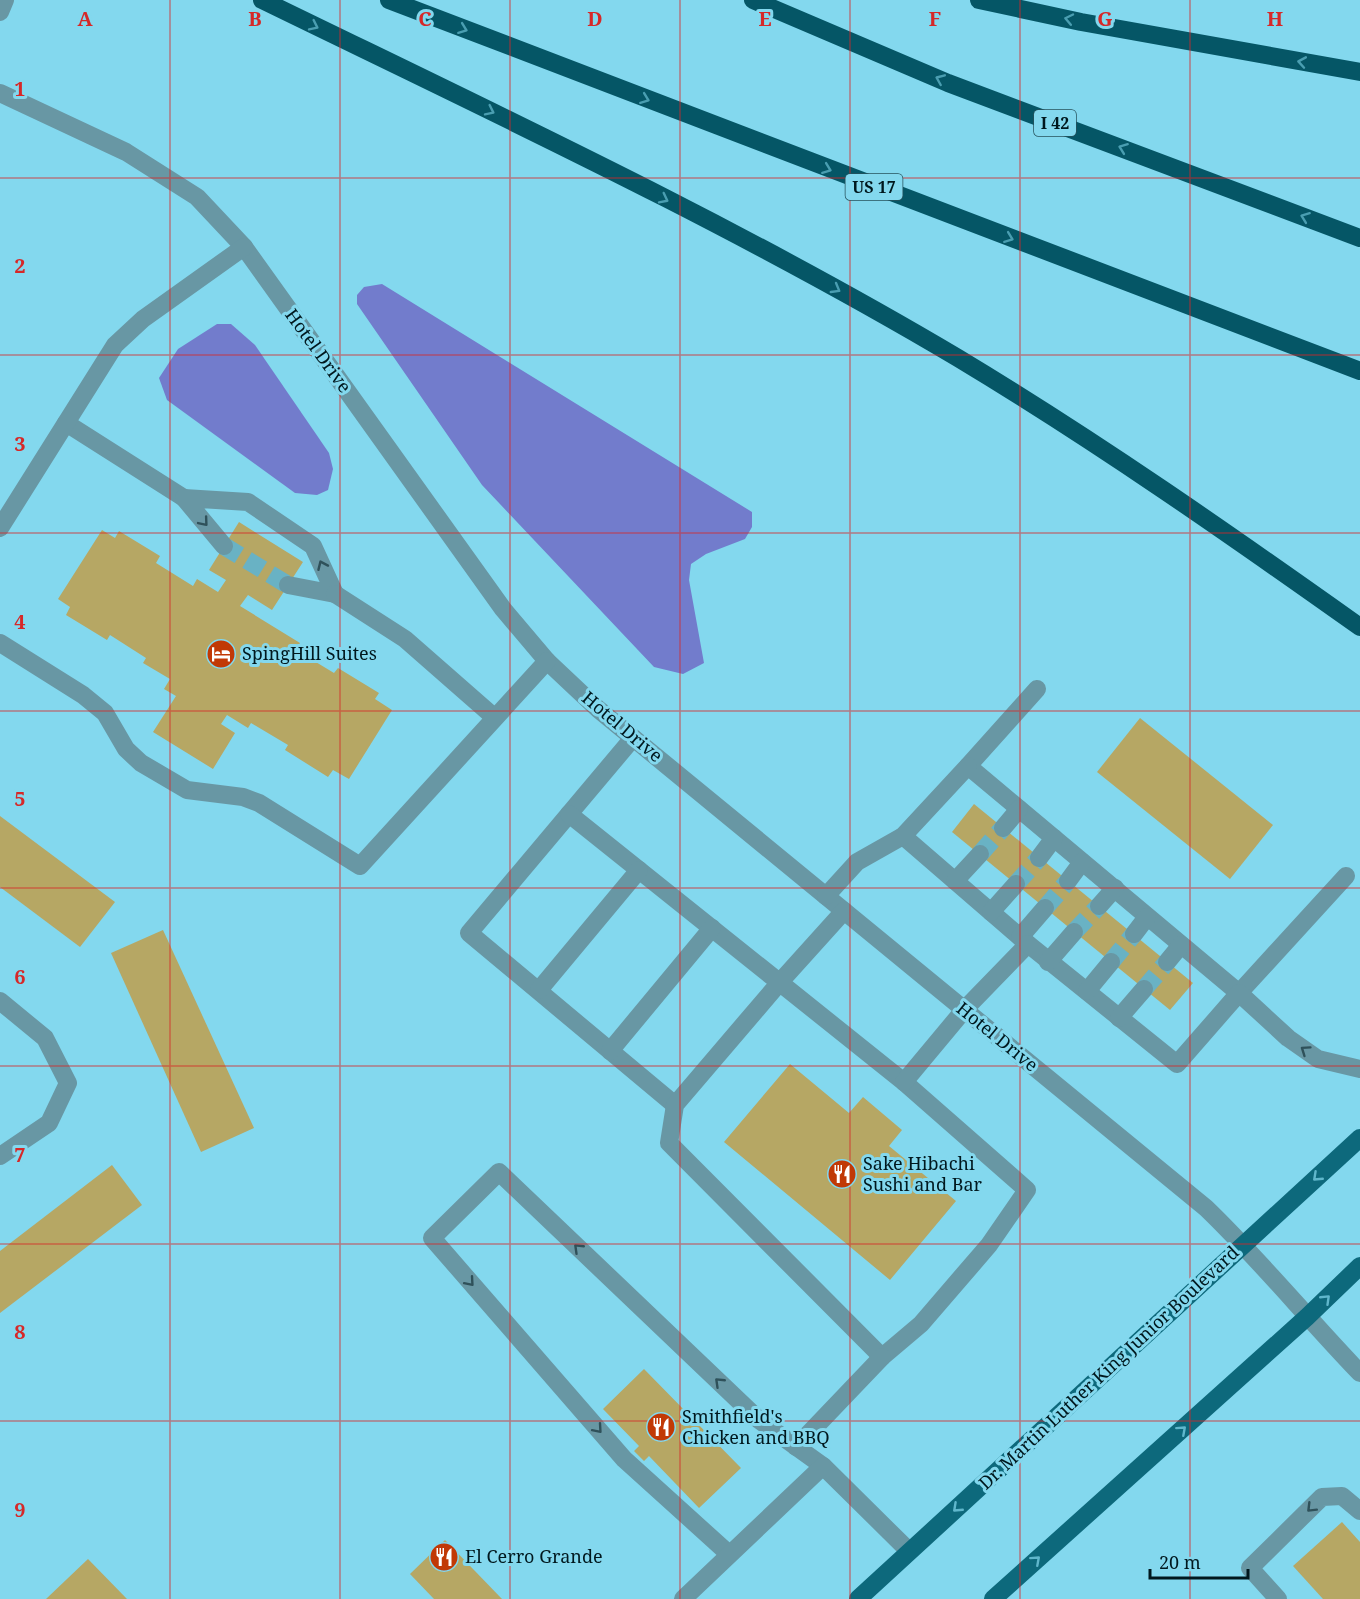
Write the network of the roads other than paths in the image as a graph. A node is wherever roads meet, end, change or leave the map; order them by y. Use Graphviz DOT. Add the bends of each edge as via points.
graph roads {
  1 [pos="5,0"];
  2 [pos="262,0"];
  3 [pos="389,0"];
  4 [pos="753,0"];
  5 [pos="980,0"];
  6 [pos="0,12"];
  7 [pos="1360,72"];
  8 [pos="0,93"];
  9 [pos="1360,238"];
  10 [pos="244,247"];
  11 [pos="1360,371"];
  12 [pos="66,423"];
  13 [pos="184,498"];
  14 [pos="0,528"];
  15 [pos="224,546"];
  16 [pos="288,585"];
  17 [pos="335,594"];
  18 [pos="1360,627"];
  19 [pos="0,643"];
  20 [pos="547,661"];
  21 [pos="1037,689"];
  22 [pos="494,717"];
  23 [pos="633,738"];
  24 [pos="968,766"];
  25 [pos="1019,809"];
  26 [pos="569,814"];
  27 [pos="1003,828"];
  28 [pos="903,837"];
  29 [pos="1054,838"];
  30 [pos="980,854"];
  31 [pos="1040,858"];
  32 [pos="1082,862"];
  33 [pos="639,870"];
  34 [pos="1346,876"];
  35 [pos="955,881"];
  36 [pos="1068,881"];
  37 [pos="1016,884"];
  38 [pos="1115,888"];
  39 [pos="826,896"];
  40 [pos="1099,906"];
  41 [pos="1045,908"];
  42 [pos="844,911"];
  43 [pos="991,912"];
  44 [pos="1148,917"];
  45 [pos="712,928"];
  46 [pos="1074,932"];
  47 [pos="1134,934"];
  48 [pos="1024,940"];
  49 [pos="1181,945"];
  50 [pos="1048,962"];
  51 [pos="1111,962"];
  52 [pos="1167,962"];
  53 [pos="780,982"];
  54 [pos="1144,989"];
  55 [pos="539,990"];
  56 [pos="1087,991"];
  57 [pos="1239,993"];
  58 [pos="0,1001"];
  59 [pos="964,1010"];
  60 [pos="1119,1018"];
  61 [pos="610,1051"];
  62 [pos="1360,1069"];
  63 [pos="904,1082"];
  64 [pos="675,1105"];
  65 [pos="1360,1138"];
  66 [pos="0,1156"];
  67 [pos="1244,1244"];
  68 [pos="1360,1266"];
  69 [pos="1307,1317"];
  70 [pos="882,1357"];
  71 [pos="1360,1373"];
  72 [pos="796,1447"];
  73 [pos="823,1466"];
  74 [pos="1360,1511"];
  75 [pos="909,1551"];
  76 [pos="729,1554"];
  77 [pos="683,1599"];
  78 [pos="858,1599"];
  79 [pos="993,1599"];
  80 [pos="1278,1599"];
  1 -- 6 [label="street"];
  2 -- 18 [label="highway, one-way" via="582,156 808,273 958,359 1113,456"];
  3 -- 11 [label="highway, US 17, one-way"];
  9 -- 4 [label="highway, I 42, one-way" via="948,83"];
  7 -- 5 [label="highway, one-way"];
  8 -- 10 [label="street, Hotel Drive" via="126,152 197,197"];
  10 -- 12 [label="street" via="143,319 115,345"];
  10 -- 20 [label="street, Hotel Drive" via="503,609"];
  12 -- 13 [label="street"];
  12 -- 14 [label="street"];
  13 -- 15 [label="street, one-way"];
  17 -- 13 [label="street, one-way" via="314,546 248,502"];
  16 -- 17 [label="street"];
  17 -- 22 [label="street" via="405,639"];
  19 -- 22 [label="street" via="105,713 126,749 141,763 187,790 243,797 259,803 360,866"];
  20 -- 22 [label="street"];
  20 -- 23 [label="street, Hotel Drive"];
  21 -- 24 [label="street"];
  23 -- 26 [label="street"];
  23 -- 39 [label="street, Hotel Drive"];
  24 -- 25 [label="street"];
  24 -- 28 [label="street"];
  25 -- 27 [label="street"];
  25 -- 29 [label="street"];
  26 -- 33 [label="street"];
  26 -- 55 [label="street" via="469,933"];
  28 -- 35 [label="street"];
  28 -- 39 [label="street" via="857,862"];
  29 -- 31 [label="street"];
  29 -- 32 [label="street"];
  30 -- 35 [label="street"];
  32 -- 36 [label="street"];
  32 -- 38 [label="street"];
  33 -- 45 [label="street"];
  33 -- 55 [label="street"];
  34 -- 57 [label="street"];
  35 -- 43 [label="street"];
  37 -- 43 [label="street"];
  38 -- 40 [label="street"];
  38 -- 44 [label="street"];
  39 -- 42 [label="street, Hotel Drive"];
  41 -- 48 [label="street"];
  42 -- 53 [label="street"];
  42 -- 59 [label="street, Hotel Drive"];
  43 -- 48 [label="street"];
  44 -- 47 [label="street"];
  44 -- 49 [label="street"];
  45 -- 53 [label="street"];
  45 -- 61 [label="street"];
  46 -- 50 [label="street"];
  48 -- 50 [label="street"];
  48 -- 59 [label="street"];
  49 -- 52 [label="street"];
  49 -- 57 [label="street"];
  50 -- 56 [label="street"];
  51 -- 56 [label="street"];
  53 -- 63 [label="street"];
  53 -- 64 [label="street"];
  54 -- 60 [label="street"];
  55 -- 61 [label="street"];
  56 -- 60 [label="street"];
  57 -- 60 [label="street" via="1177,1064"];
  62 -- 57 [label="street, one-way" via="1318,1059 1288,1038"];
  58 -- 66 [label="street" via="45,1038 68,1083 49,1123"];
  59 -- 63 [label="street"];
  59 -- 67 [label="street, Hotel Drive" via="1206,1208"];
  61 -- 64 [label="street"];
  63 -- 70 [label="street" via="1027,1190 989,1245 921,1324"];
  64 -- 70 [label="street" via="669,1143"];
  65 -- 67 [label="main road, Dr. Martin Luther King Junior Boulevard, one-way"];
  67 -- 69 [label="street, Hotel Drive"];
  67 -- 75 [label="main road, Dr. Martin Luther King Junior Boulevard, one-way"];
  69 -- 68 [label="main road, one-way"];
  69 -- 71 [label="street, Hotel Drive"];
  79 -- 69 [label="main road, one-way"];
  70 -- 72 [label="street"];
  72 -- 73 [label="street"];
  72 -- 76 [label="street, one-way" via="759,1420 498,1172 432,1238 624,1460"];
  73 -- 75 [label="street"];
  73 -- 76 [label="street"];
  74 -- 80 [label="street, one-way" via="1342,1496 1322,1497 1250,1568"];
  75 -- 78 [label="main road, Dr. Martin Luther King Junior Boulevard"];
  76 -- 77 [label="street"];
}
